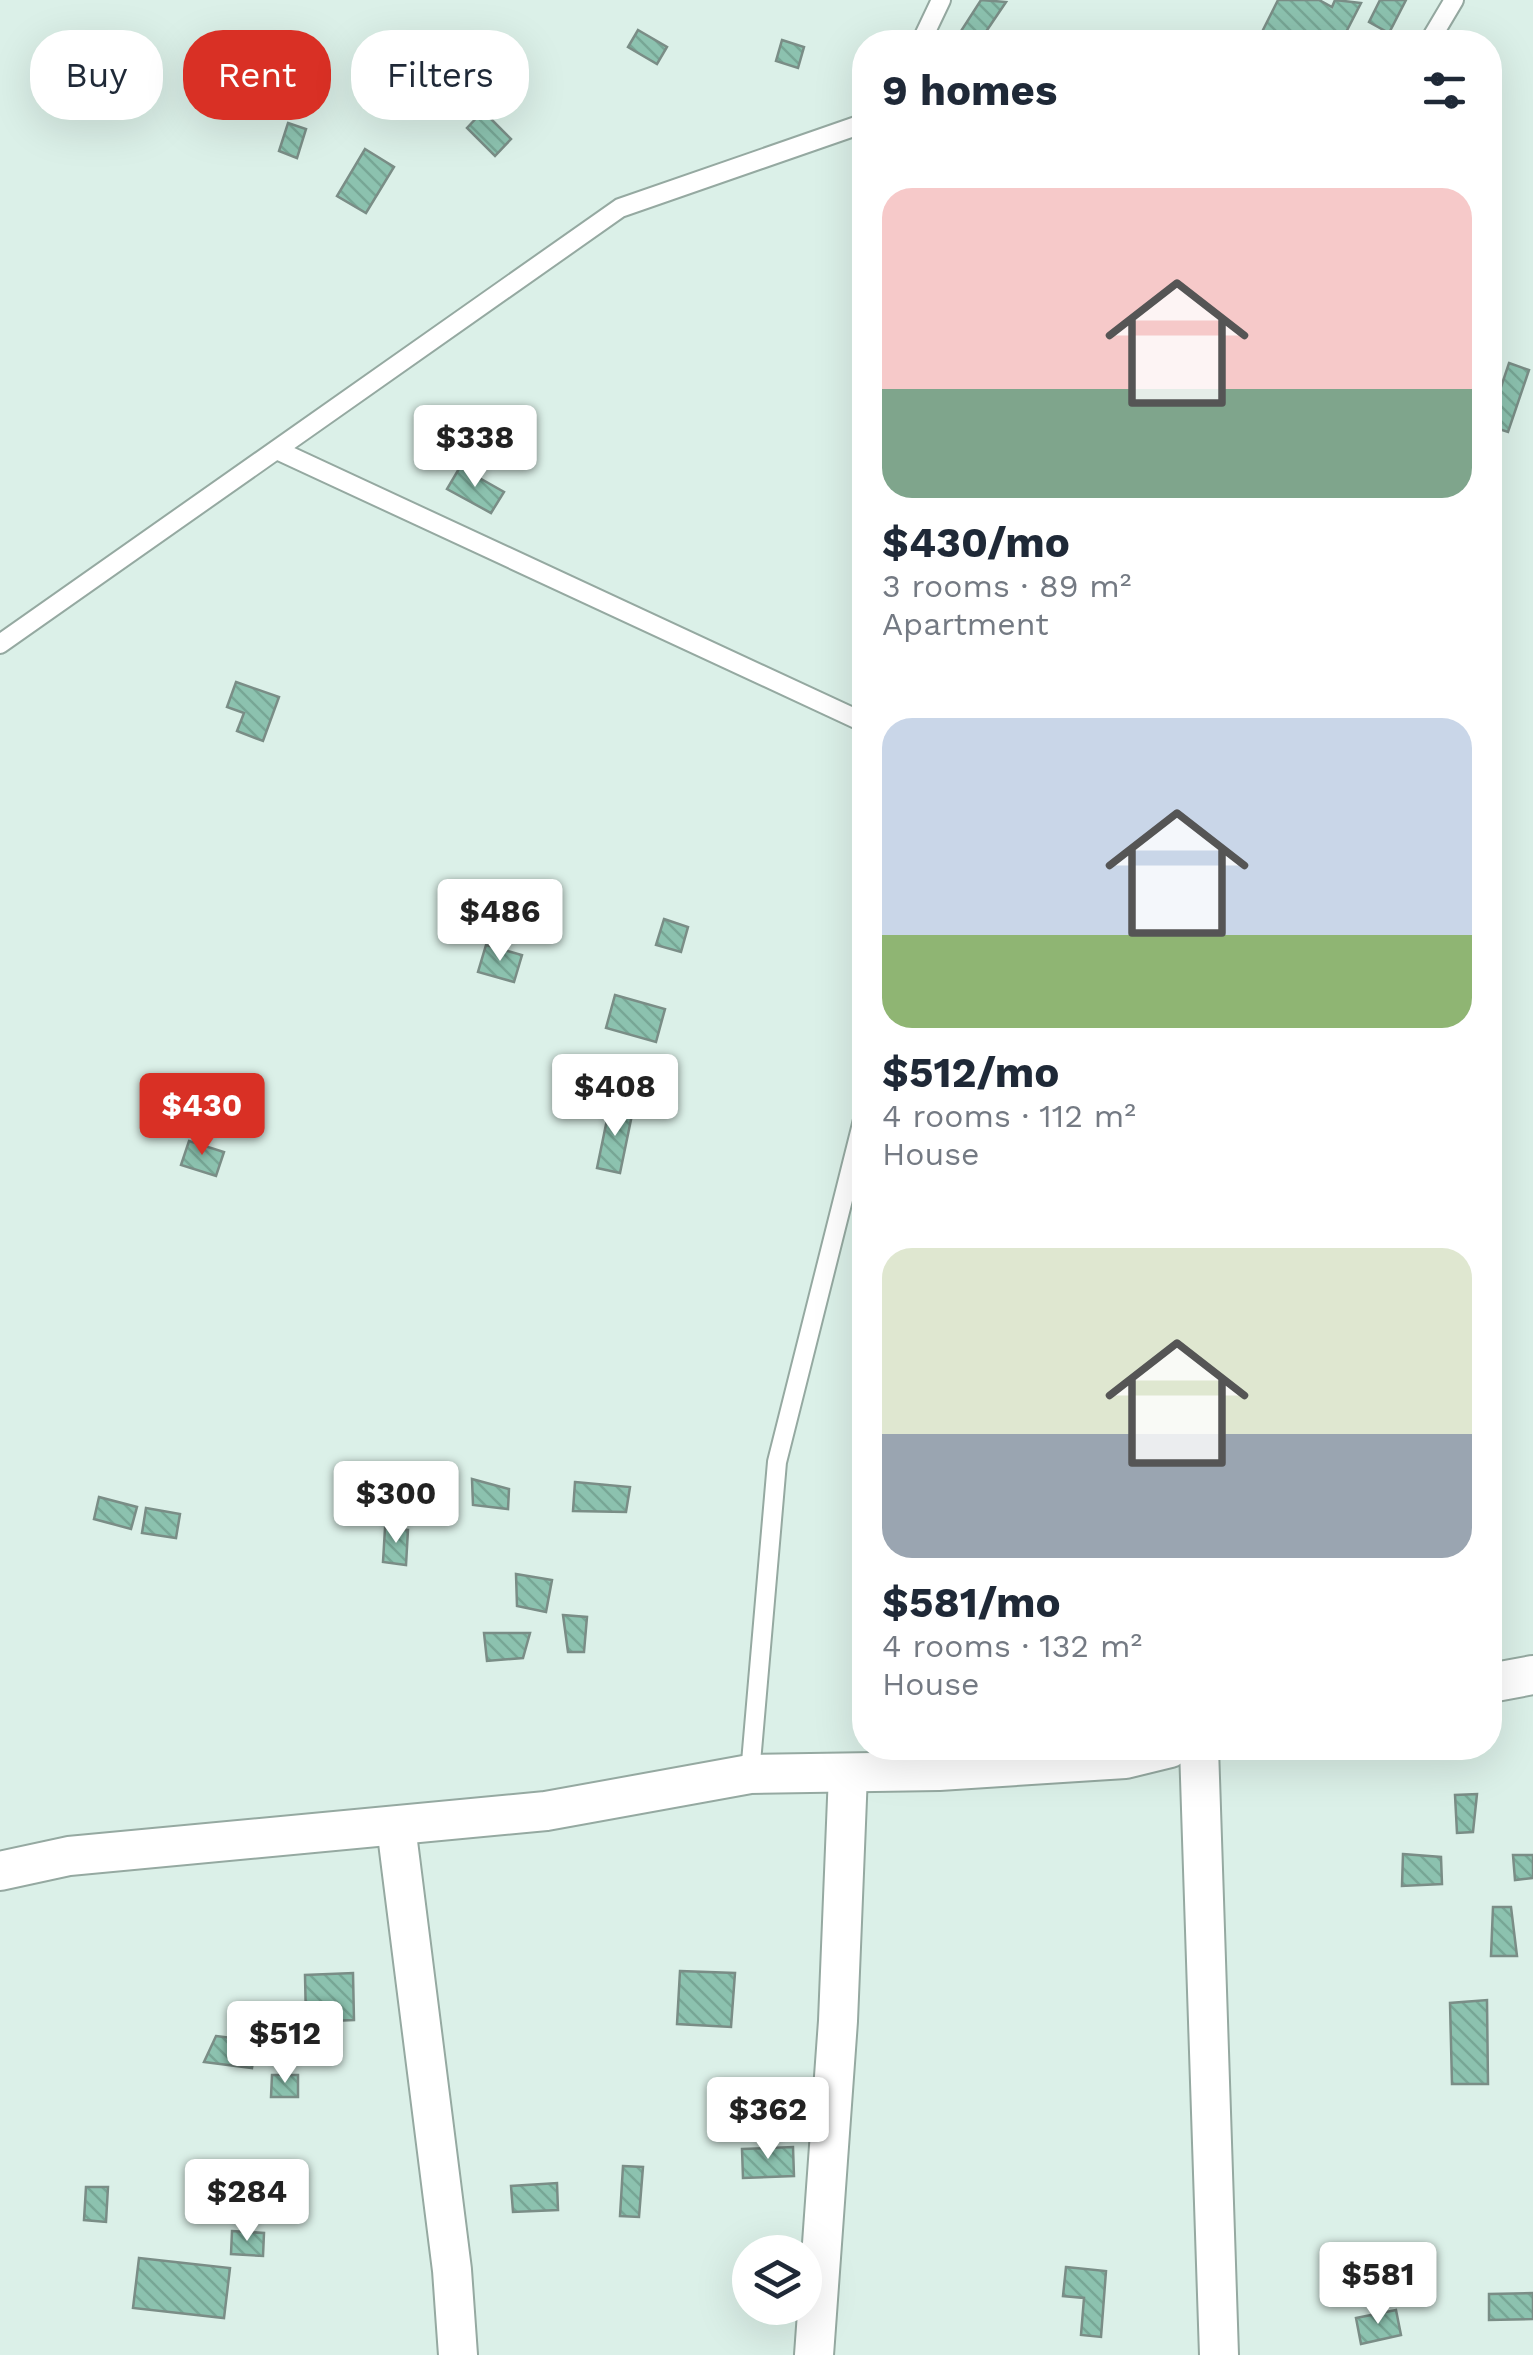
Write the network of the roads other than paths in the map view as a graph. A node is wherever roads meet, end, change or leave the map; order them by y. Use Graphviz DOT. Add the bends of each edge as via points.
graph roads {
  1 [pos="942,0"];
  2 [pos="1454,0"];
  3 [pos="926,30"];
  4 [pos="1436,30"];
  5 [pos="852,128"];
  6 [pos="277,450"];
  7 [pos="0,644"];
  8 [pos="852,717"];
  9 [pos="852,1164"];
  10 [pos="1533,1675"];
  11 [pos="1502,1681"];
  12 [pos="1107,1760"];
  13 [pos="1199,1760"];
  14 [pos="750,1774"];
  15 [pos="848,1774"];
  16 [pos="396,1826"];
  17 [pos="0,1872"];
  18 [pos="458,2355"];
  19 [pos="814,2355"];
  20 [pos="1219,2355"];
  1 -- 3 [label="lane"];
  2 -- 4 [label="lane"];
  5 -- 6 [label="lane" via="620,208"];
  6 -- 7 [label="lane"];
  6 -- 8 [label="lane"];
  9 -- 14 [label="lane" via="777,1462"];
  10 -- 11 [label="street"];
  12 -- 15 [label="street"];
  13 -- 20 [label="street"];
  14 -- 15 [label="street"];
  14 -- 16 [label="street" via="546,1811"];
  15 -- 19 [label="street"];
  16 -- 17 [label="street" via="69,1856"];
  16 -- 18 [label="street"];
}
